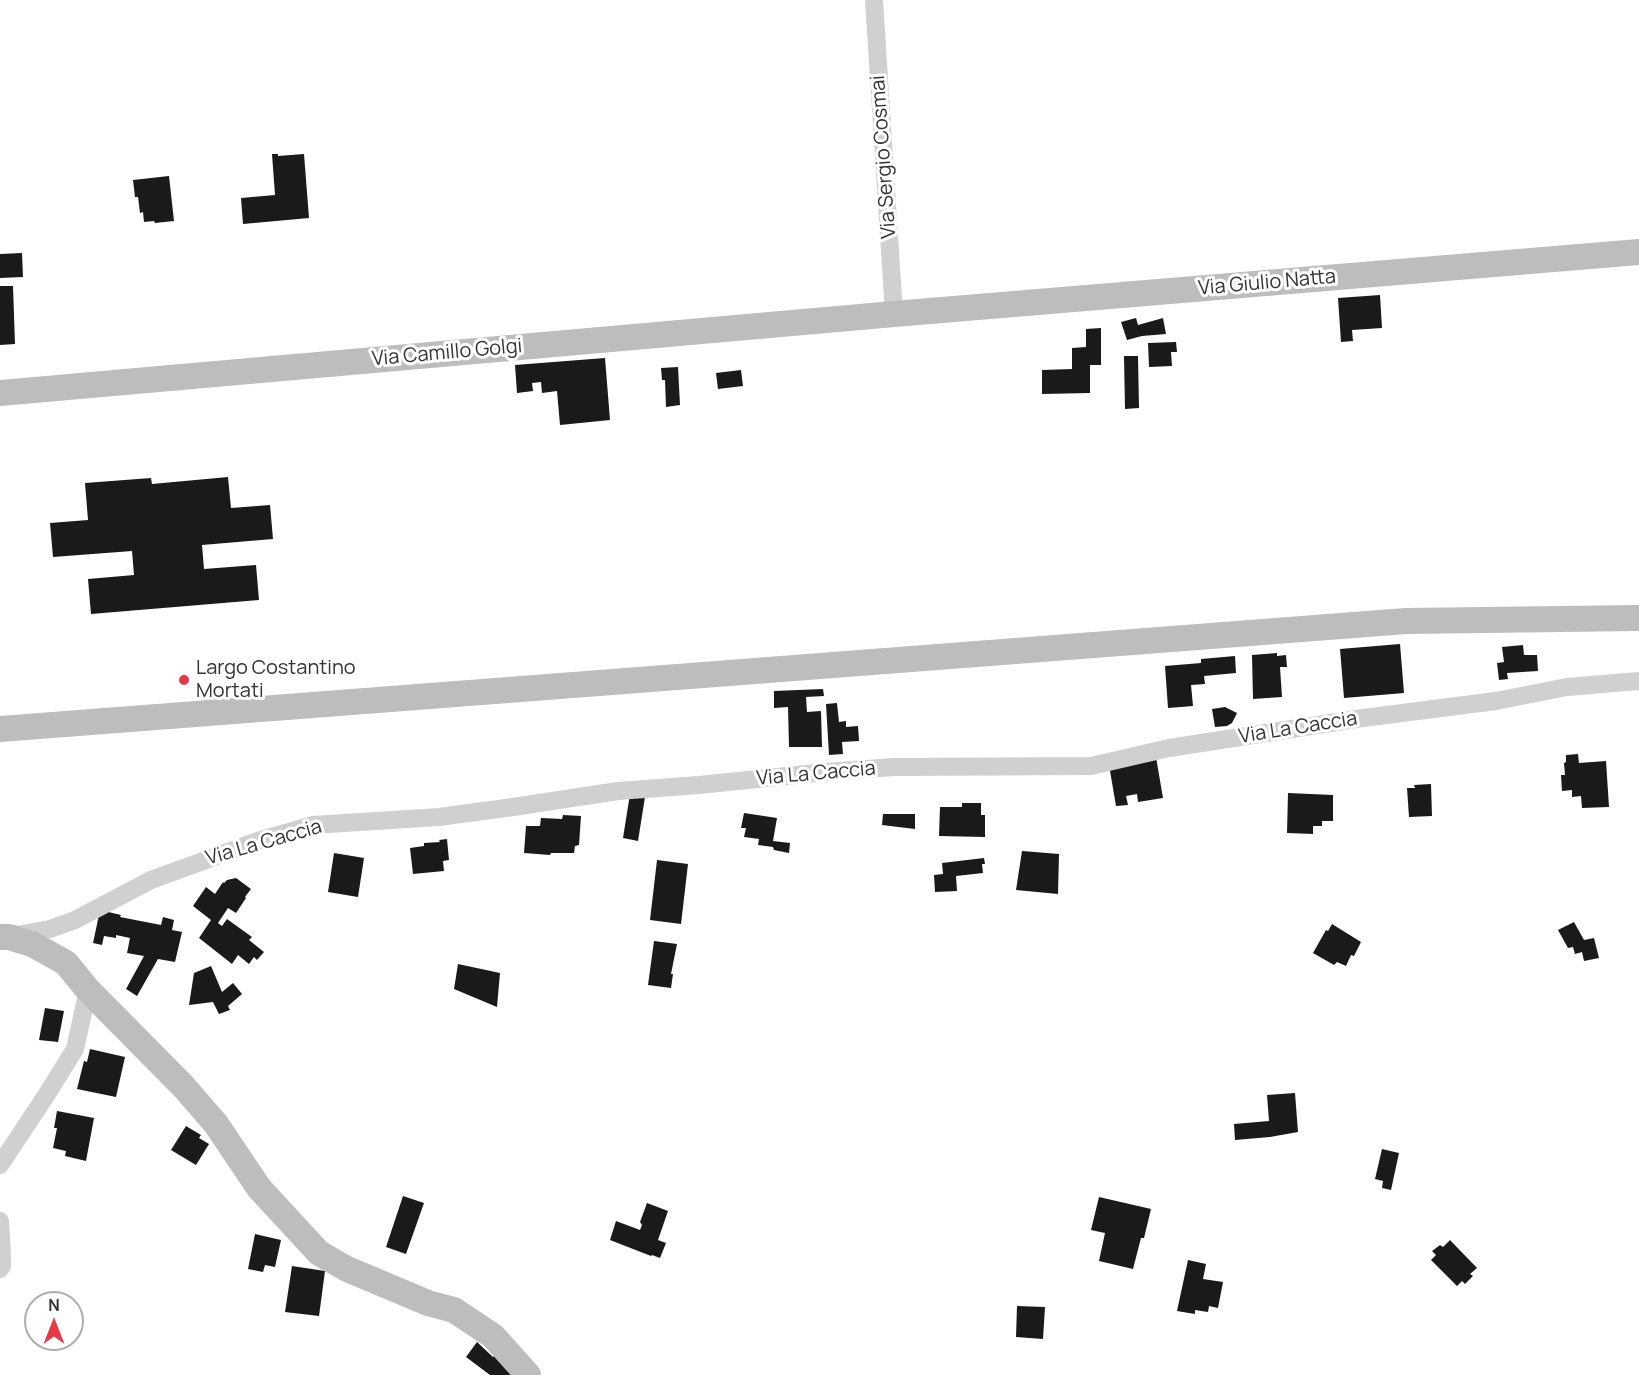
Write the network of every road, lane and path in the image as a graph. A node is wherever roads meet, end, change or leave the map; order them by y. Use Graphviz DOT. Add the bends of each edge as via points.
graph roads {
  1 [pos="874,0"];
  2 [pos="1639,252"];
  3 [pos="894,314"];
  4 [pos="0,393"];
  5 [pos="1639,618"];
  6 [pos="1639,681"];
  7 [pos="0,729"];
  8 [pos="5,937"];
  9 [pos="88,990"];
  10 [pos="0,1165"];
  11 [pos="0,1221"];
  12 [pos="0,1269"];
  13 [pos="528,1375"];
  1 -- 3 [label="street, Via Sergio Cosmai"];
  2 -- 3 [label="street, Via Giulio Natta"];
  3 -- 4 [label="street, Via Camillo Golgi"];
  5 -- 7 [label="street" via="1406,621"];
  6 -- 8 [label="street, Via La Caccia" via="1567,687 1496,701 1363,717 1169,748 1091,766 894,767 826,772 618,791 439,817 313,825 151,880 75,920"];
  8 -- 9 [label="street" via="32,944 66,963"];
  9 -- 10 [label="street" via="75,1049"];
  9 -- 13 [label="street" via="183,1086 216,1124 259,1188 319,1253 347,1269 454,1310 493,1336"];
  11 -- 12 [label="street"];
}
